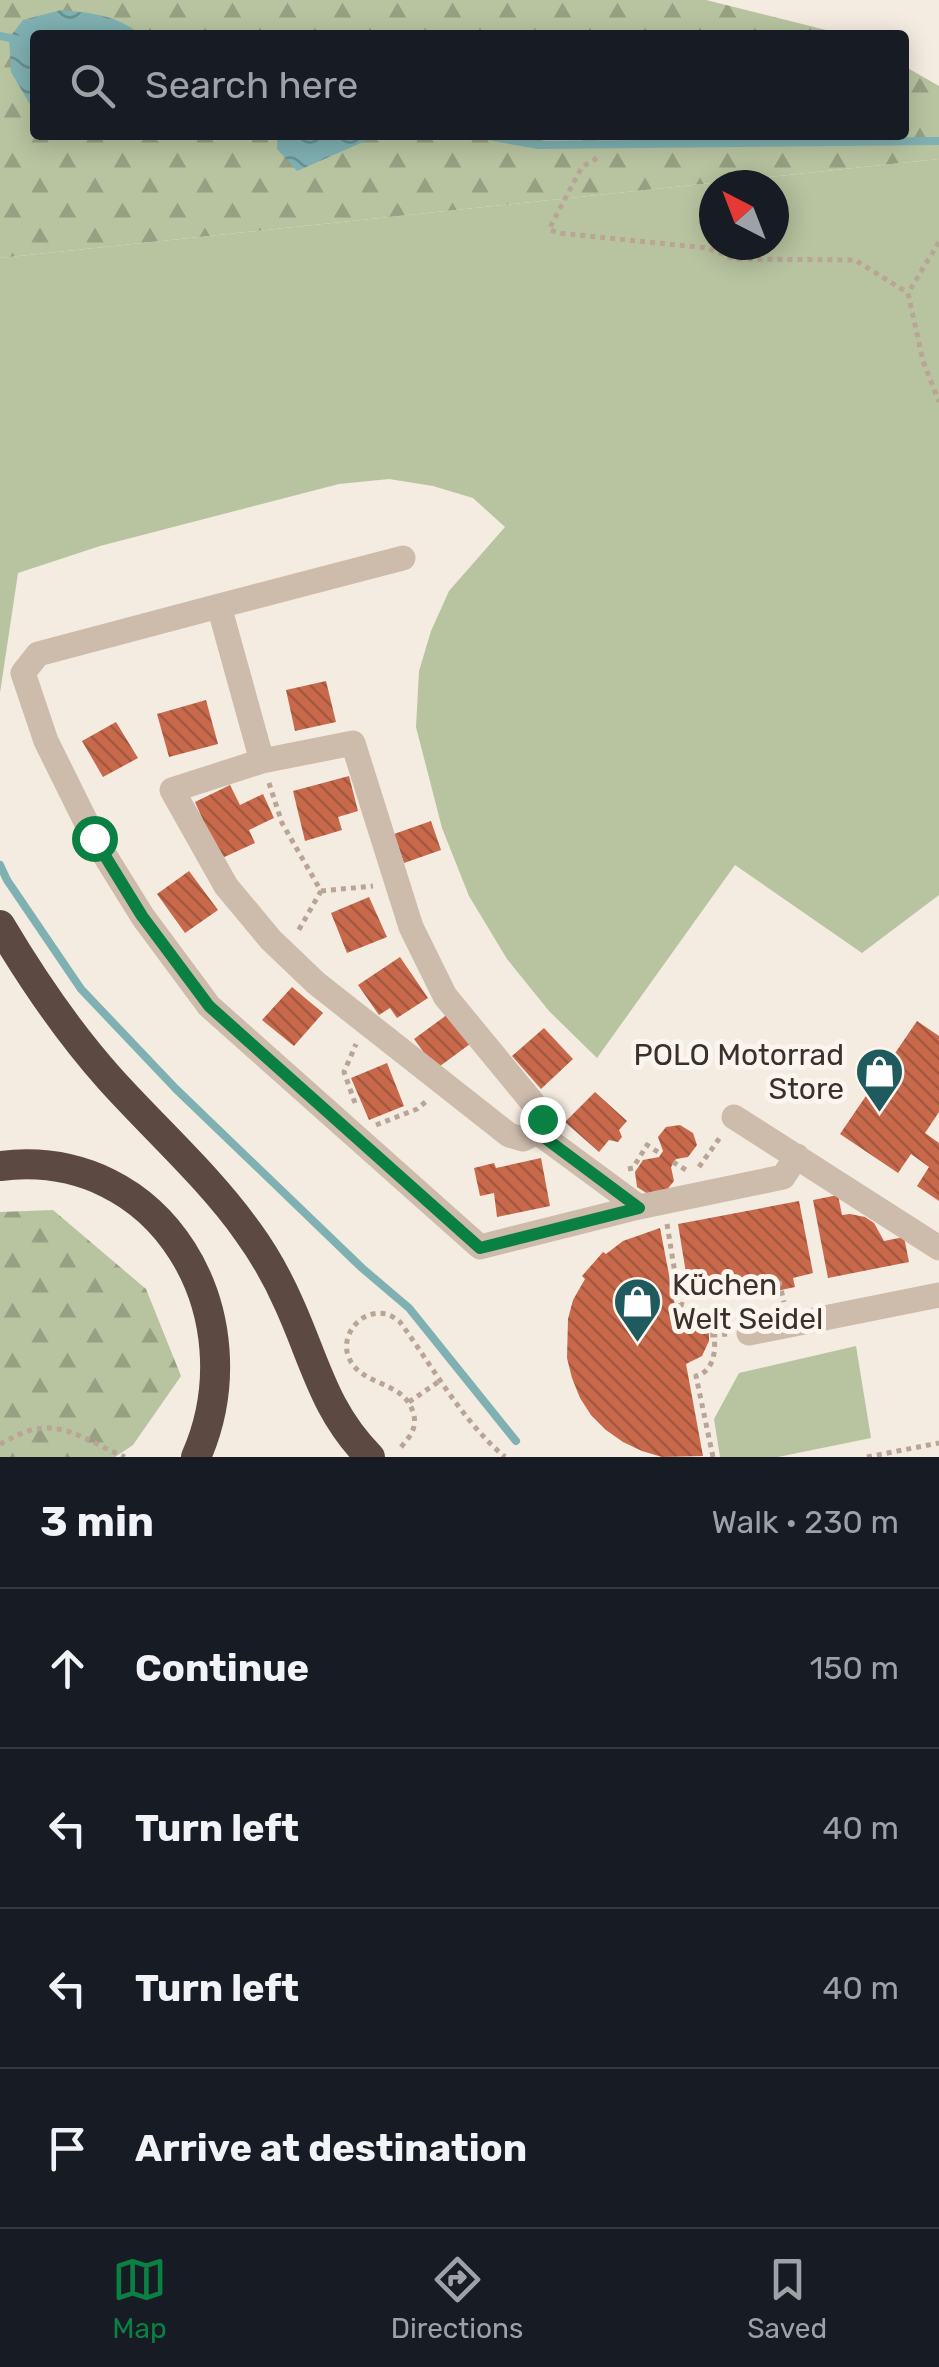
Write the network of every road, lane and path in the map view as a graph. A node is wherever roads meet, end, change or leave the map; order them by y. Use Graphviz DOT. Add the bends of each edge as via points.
graph roads {
  1 [pos="598,158"];
  2 [pos="939,242"];
  3 [pos="908,293"];
  4 [pos="939,402"];
  5 [pos="403,558"];
  6 [pos="219,606"];
  7 [pos="262,762"];
  8 [pos="396,884"];
  9 [pos="321,891"];
  10 [pos="0,925"];
  11 [pos="285,953"];
  12 [pos="369,1024"];
  13 [pos="442,1082"];
  14 [pos="355,1104"];
  15 [pos="734,1117"];
  16 [pos="370,1127"];
  17 [pos="537,1132"];
  18 [pos="661,1154"];
  19 [pos="797,1156"];
  20 [pos="673,1162"];
  21 [pos="0,1166"];
  22 [pos="633,1168"];
  23 [pos="686,1170"];
  24 [pos="672,1174"];
  25 [pos="639,1208"];
  26 [pos="668,1228"];
  27 [pos="939,1248"];
  28 [pos="939,1295"];
  29 [pos="749,1333"];
  30 [pos="712,1335"];
  31 [pos="442,1380"];
  32 [pos="409,1402"];
  33 [pos="939,1443"];
  34 [pos="0,1444"];
  35 [pos="401,1447"];
  36 [pos="125,1457"];
  37 [pos="196,1457"];
  38 [pos="370,1457"];
  39 [pos="505,1457"];
  40 [pos="713,1457"];
  41 [pos="867,1457"];
  1 -- 3 [label="path" via="582,167 549,230 708,248 734,259 854,260"];
  2 -- 3 [label="path"];
  3 -- 4 [label="path"];
  5 -- 6 [label="street"];
  6 -- 7 [label="street"];
  6 -- 25 [label="street" via="38,654 23,673 46,741 142,916 209,1006 480,1248"];
  7 -- 8 [label="street" via="353,743"];
  7 -- 9 [label="path" via="282,823"];
  7 -- 11 [label="street" via="172,790 226,886"];
  8 -- 9 [label="path"];
  8 -- 17 [label="street" via="445,996 533,1102 542,1119"];
  9 -- 11 [label="path"];
  10 -- 38 [label="highway" via="75,1037 246,1229 284,1294 333,1410"];
  11 -- 12 [label="street"];
  12 -- 13 [label="street"];
  12 -- 14 [label="path" via="344,1072"];
  13 -- 16 [label="path" via="418,1109"];
  13 -- 17 [label="street" via="508,1135 522,1139"];
  15 -- 19 [label="street"];
  15 -- 23 [label="path" via="701,1167"];
  17 -- 25 [label="street"];
  18 -- 22 [label="path" via="647,1145"];
  19 -- 25 [label="street" via="783,1177"];
  19 -- 27 [label="street"];
  20 -- 23 [label="path"];
  21 -- 37 [label="highway" via="40,1164 109,1184 149,1210 181,1248 204,1294 214,1344 214,1394"];
  23 -- 24 [label="path"];
  26 -- 30 [label="path" via="680,1304 700,1310"];
  28 -- 29 [label="street"];
  29 -- 30 [label="path"];
  30 -- 40 [label="path" via="715,1355 696,1376"];
  31 -- 32 [label="path"];
  31 -- 32 [label="path" via="400,1322 386,1314 357,1323 346,1336 354,1367"];
  31 -- 39 [label="path"];
  32 -- 35 [label="path" via="415,1424"];
  33 -- 41 [label="path"];
  34 -- 36 [label="path" via="32,1430 60,1428"];
}
